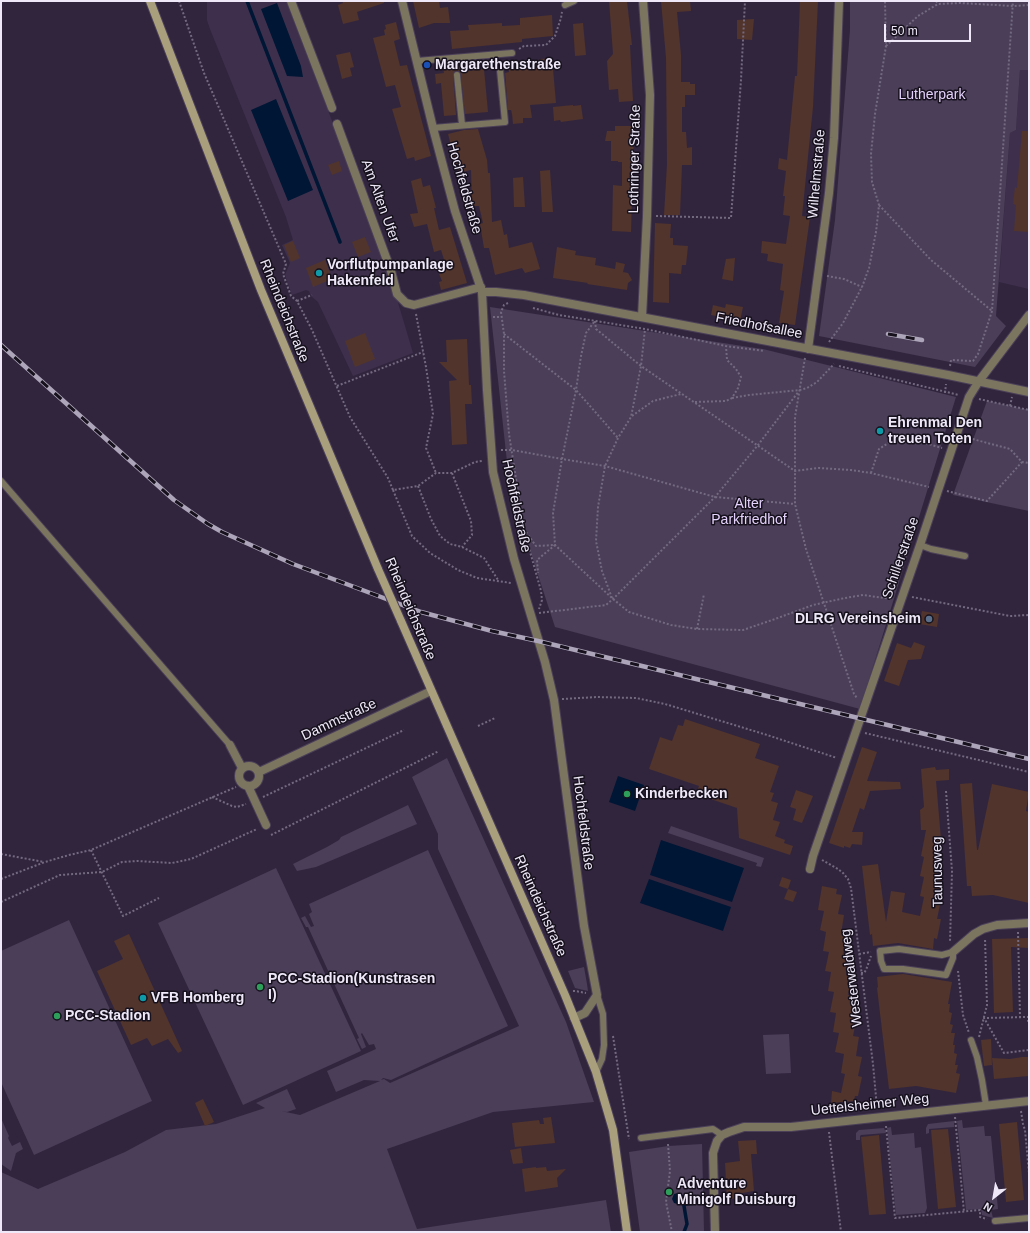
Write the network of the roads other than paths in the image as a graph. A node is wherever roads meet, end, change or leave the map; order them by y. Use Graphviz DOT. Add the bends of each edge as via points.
graph roads {
  1 [pos="150,1"];
  2 [pos="291,1"];
  3 [pos="402,1"];
  4 [pos="574,1"];
  5 [pos="643,1"];
  6 [pos="839,1"];
  7 [pos="565,5"];
  8 [pos="512,53"];
  9 [pos="417,61"];
  10 [pos="500,70"];
  11 [pos="457,75"];
  12 [pos="332,108"];
  13 [pos="337,124"];
  14 [pos="462,125"];
  15 [pos="433,128"];
  16 [pos="482,290"];
  17 [pos="1029,315"];
  18 [pos="642,317"];
  19 [pos="807,353"];
  20 [pos="979,381"];
  21 [pos="1029,392"];
  22 [pos="1,481"];
  23 [pos="920,545"];
  24 [pos="965,556"];
  25 [pos="431,691"];
  26 [pos="230,745"];
  27 [pos="242,768"];
  28 [pos="259,772"];
  29 [pos="241,785"];
  30 [pos="266,825"];
  31 [pos="810,869"];
  32 [pos="1029,923"];
  33 [pos="953,955"];
  34 [pos="597,995"];
  35 [pos="574,1018"];
  36 [pos="972,1043"];
  37 [pos="596,1072"];
  38 [pos="1029,1101"];
  39 [pos="986,1105"];
  40 [pos="641,1138"];
  41 [pos="719,1138"];
  42 [pos="1029,1218"];
  43 [pos="995,1221"];
  44 [pos="628,1232"];
  45 [pos="715,1232"];
  1 -- 25 [label="main road, Rheindeichstraße, bridge" via="260,290"];
  2 -- 12 [label="street"];
  3 -- 9 [label="street, Hochfeldstraße"];
  4 -- 7 [label="lane"];
  5 -- 18 [label="street, Lothringer Straße" via="650,95"];
  6 -- 19 [label="street, Wilhelmstraße" via="834,138 819,275"];
  8 -- 9 [label="lane"];
  9 -- 15 [label="street, Hochfeldstraße"];
  10 -- 14 [label="lane" via="505,122"];
  11 -- 14 [label="lane"];
  13 -- 16 [label="street, Am Alten Ufer" via="398,294 406,303 414,305"];
  14 -- 15 [label="lane"];
  15 -- 16 [label="street, Hochfeldstraße" via="455,211"];
  16 -- 18 [label="street, Friedhofsallee" via="524,295"];
  16 -- 34 [label="street, Hochfeldstraße" via="493,472 514,559 546,662 554,700 584,926"];
  17 -- 20 [label="street, Schillerstraße"];
  18 -- 19 [label="street, Friedhofsallee"];
  19 -- 20 [label="street, Friedhofsallee" via="822,351"];
  20 -- 21 [label="street, Friedhofsallee"];
  20 -- 23 [label="street, Schillerstraße" via="969,397"];
  22 -- 26 [label="lane"];
  23 -- 24 [label="lane"];
  23 -- 31 [label="street, Schillerstraße"];
  25 -- 28 [label="street, Dammstraße"];
  25 -- 35 [label="main road, Rheindeichstraße"];
  26 -- 27 [label="street"];
  27 -- 28 [label="street" via="250,765"];
  27 -- 29 [label="street" via="238,774"];
  28 -- 29 [label="street, Dammstraße" via="258,781 251,786"];
  29 -- 30 [label="street" via="254,801"];
  32 -- 33 [label="street" via="985,928 974,934"];
  33 -- 33 [label="lane" via="899,949 880,951 884,970 903,969 946,975"];
  34 -- 35 [label="street" via="585,1013"];
  34 -- 37 [label="lane, Hochfeldstraße" via="603,1014 604,1045 602,1059"];
  35 -- 37 [label="main road, Rheindeichstraße"];
  36 -- 39 [label="lane"];
  37 -- 44 [label="main road, Rheindeichstraße" via="613,1130"];
  38 -- 39 [label="street, Uettelsheimer Weg"];
  39 -- 41 [label="street, Uettelsheimer Weg" via="791,1127 744,1127"];
  40 -- 41 [label="lane" via="713,1129"];
  41 -- 45 [label="street" via="713,1153"];
  42 -- 43 [label="lane"];
}
